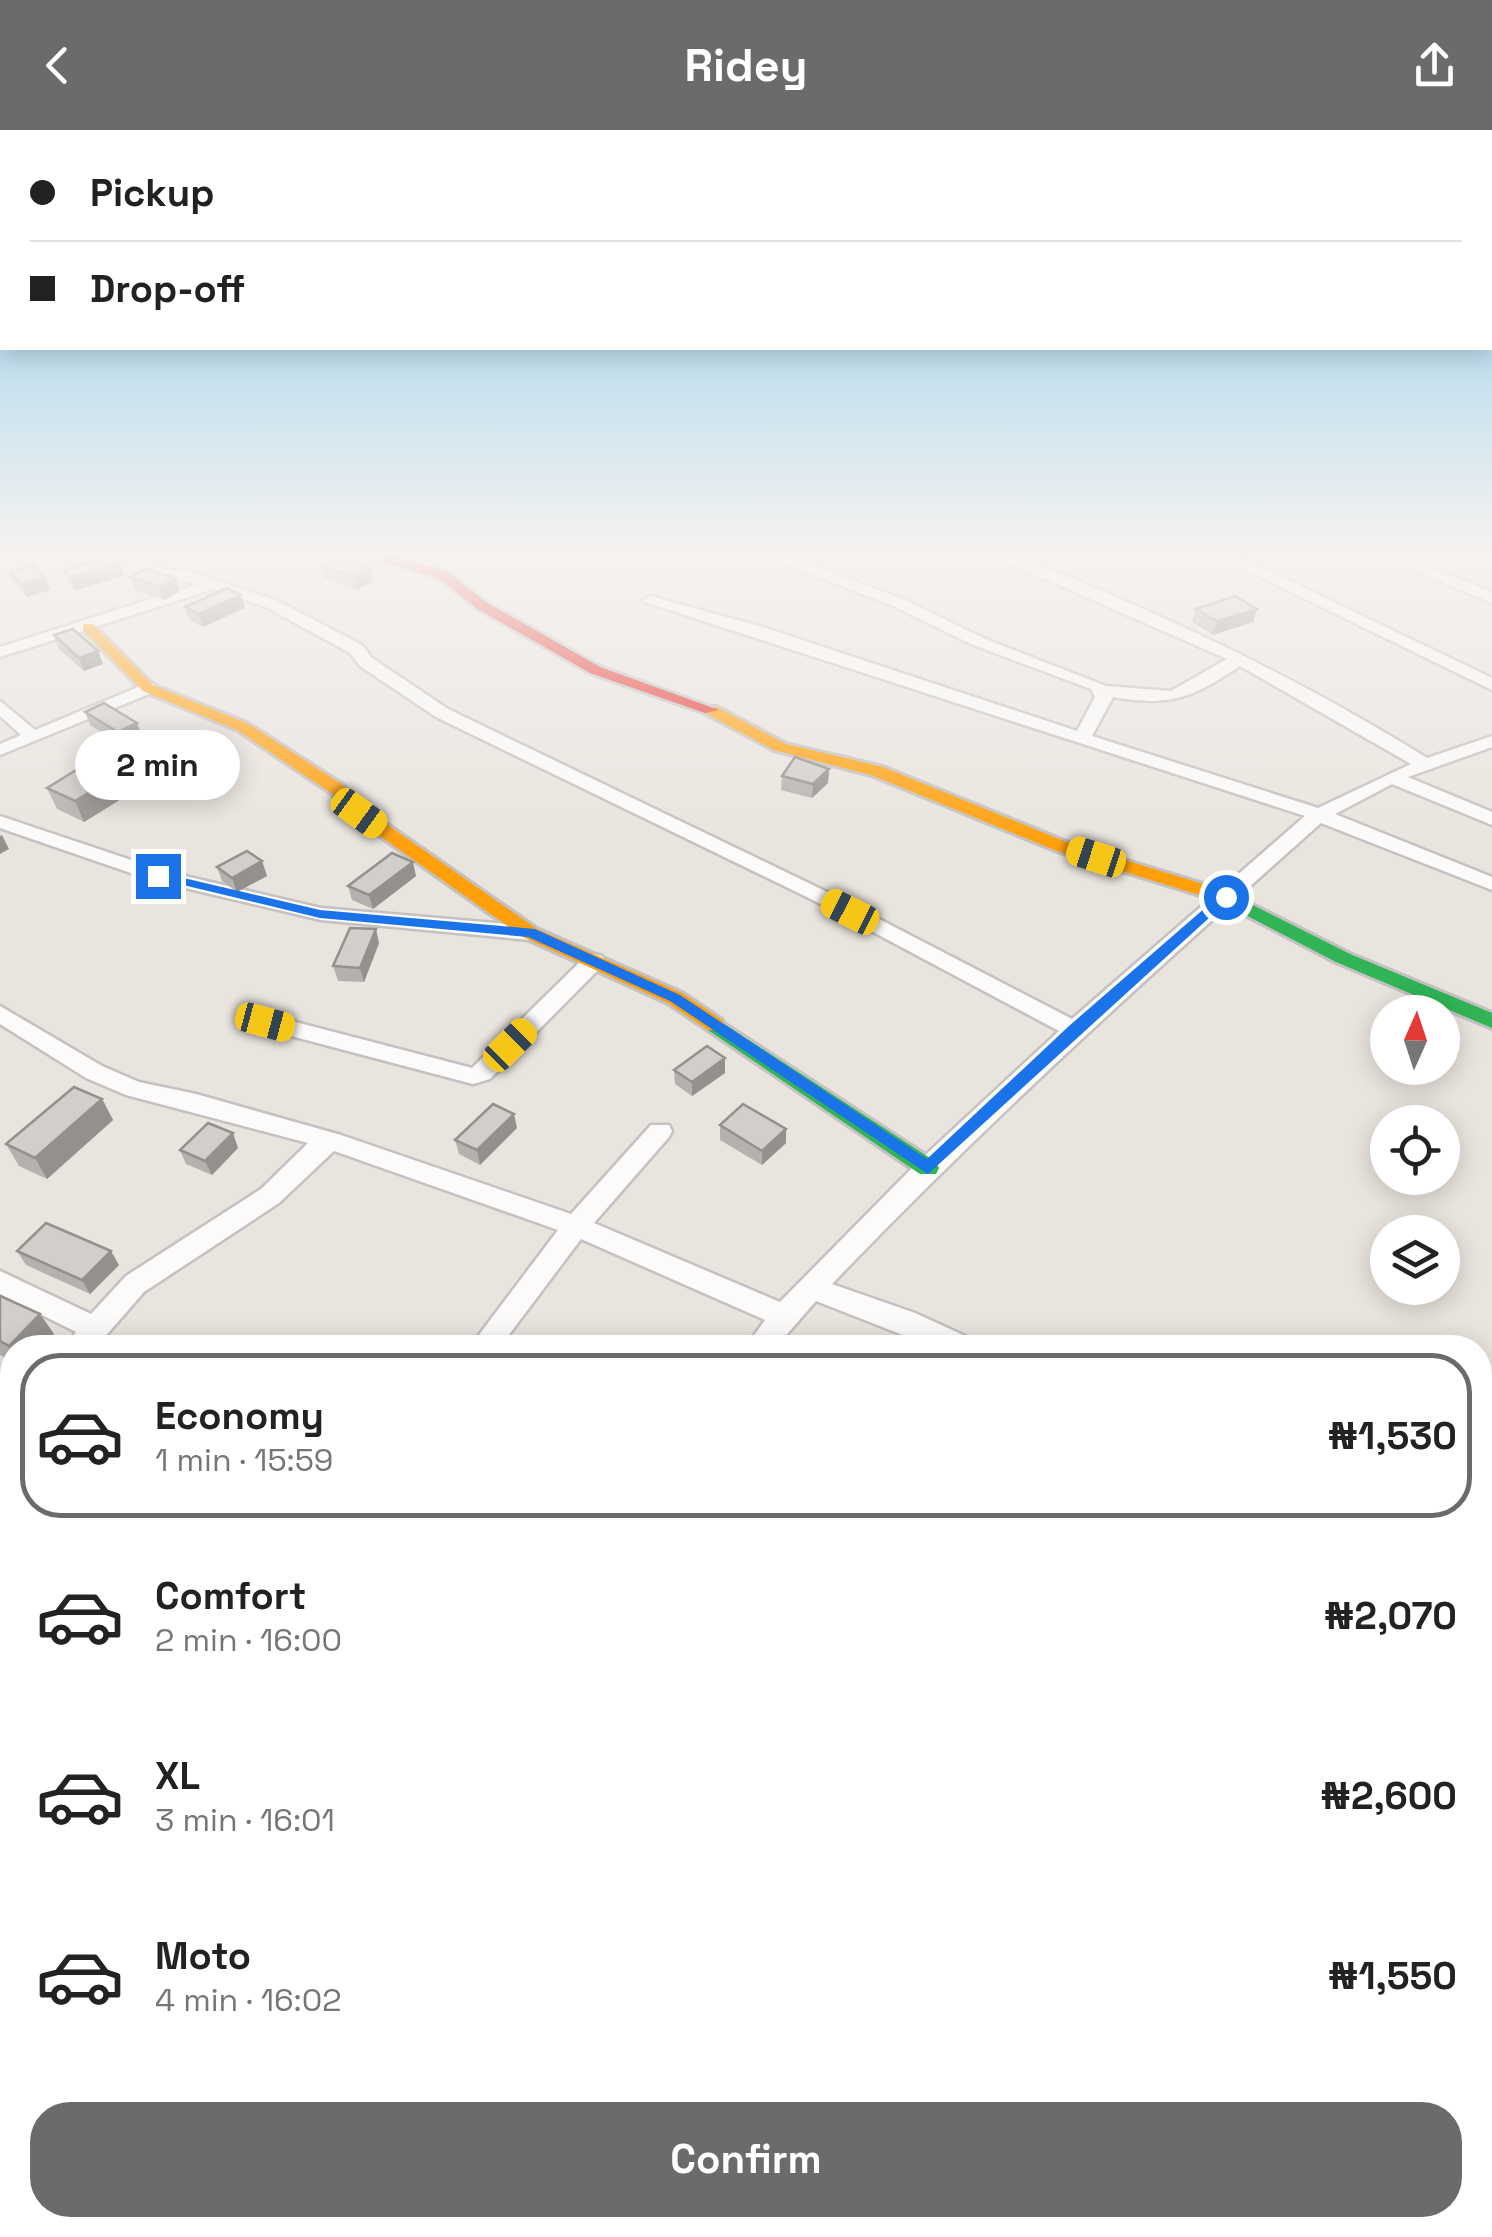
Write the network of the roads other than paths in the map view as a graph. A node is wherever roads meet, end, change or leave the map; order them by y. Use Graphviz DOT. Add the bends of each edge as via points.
graph roads {
  1 [pos="110,649"];
  2 [pos="356,649"];
  3 [pos="559,649"];
  4 [pos="816,649"];
  5 [pos="998,649"];
  6 [pos="1215,649"];
  7 [pos="1417,649"];
  8 [pos="1237,660"];
  9 [pos="1492,685"];
  10 [pos="148,688"];
  11 [pos="1101,690"];
  12 [pos="0,706"];
  13 [pos="33,737"];
  14 [pos="1083,737"];
  15 [pos="1492,742"];
  16 [pos="0,750"];
  17 [pos="1424,764"];
  18 [pos="1391,777"];
  19 [pos="1317,816"];
  20 [pos="1492,818"];
  21 [pos="0,822"];
  22 [pos="1492,884"];
  23 [pos="1226,897"];
  24 [pos="530,932"];
  25 [pos="594,961"];
  26 [pos="0,1014"];
  27 [pos="1492,1021"];
  28 [pos="265,1022"];
  29 [pos="1074,1030"];
  30 [pos="660,1130"];
  31 [pos="332,1141"];
  32 [pos="928,1168"];
  33 [pos="576,1226"];
  34 [pos="0,1282"];
  35 [pos="814,1289"];
  36 [pos="784,1316"];
  37 [pos="81,1335"];
  38 [pos="89,1335"];
  39 [pos="493,1335"];
  40 [pos="770,1335"];
  41 [pos="936,1335"];
  1 -- 10 [label="street"];
  2 -- 29 [label="street" via="442,713 820,896"];
  3 -- 23 [label="street" via="595,670 698,703 780,746 877,771 1063,846"];
  4 -- 14 [label="street"];
  5 -- 11 [label="street"];
  6 -- 8 [label="street"];
  7 -- 9 [label="street"];
  8 -- 11 [label="street" via="1180,697"];
  8 -- 17 [label="street" via="1339,710"];
  10 -- 13 [label="street"];
  10 -- 24 [label="street" via="243,727"];
  11 -- 14 [label="street"];
  12 -- 13 [label="street"];
  13 -- 16 [label="street"];
  14 -- 19 [label="street" via="1274,796"];
  15 -- 17 [label="street"];
  17 -- 18 [label="street"];
  18 -- 19 [label="street"];
  18 -- 20 [label="street"];
  19 -- 22 [label="street"];
  19 -- 23 [label="street"];
  21 -- 24 [label="street" via="158,876 320,914"];
  23 -- 27 [label="street" via="1343,958"];
  23 -- 29 [label="street"];
  24 -- 25 [label="street"];
  25 -- 28 [label="street" via="473,1076"];
  25 -- 32 [label="street" via="675,998"];
  26 -- 31 [label="street" via="134,1089"];
  29 -- 32 [label="street"];
  30 -- 33 [label="street"];
  31 -- 33 [label="street"];
  31 -- 38 [label="street" via="226,1228 135,1284"];
  32 -- 35 [label="street"];
  33 -- 36 [label="street"];
  33 -- 39 [label="street"];
  34 -- 37 [label="street"];
  35 -- 36 [label="street"];
  35 -- 41 [label="street"];
  36 -- 40 [label="street"];
}
